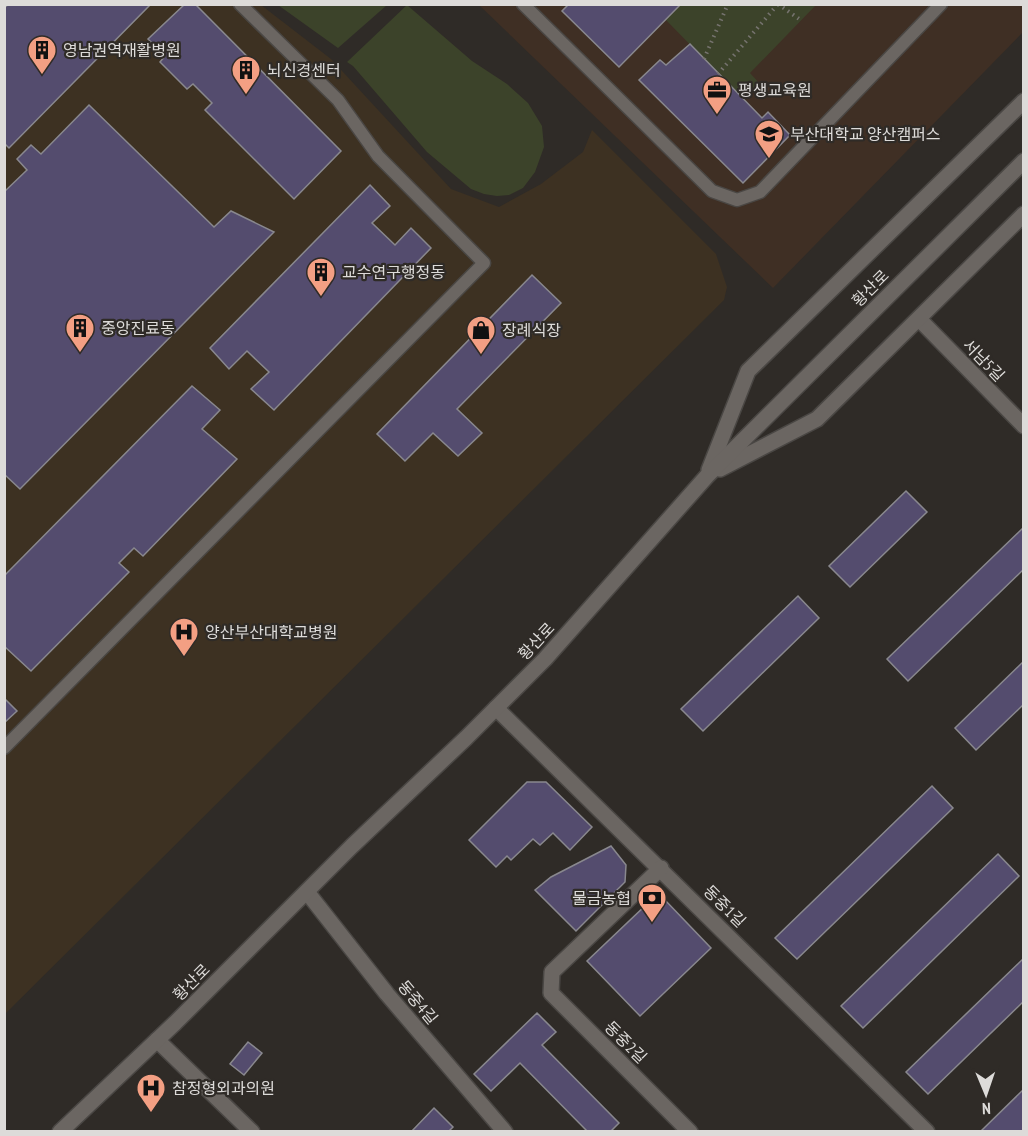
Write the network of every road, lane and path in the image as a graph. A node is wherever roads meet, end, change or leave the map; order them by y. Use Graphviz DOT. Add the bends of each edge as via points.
graph roads {
  1 [pos="240,4"];
  2 [pos="523,4"];
  3 [pos="728,4"];
  4 [pos="778,4"];
  5 [pos="940,4"];
  6 [pos="802,21"];
  7 [pos="704,59"];
  8 [pos="718,74"];
  9 [pos="1023,101"];
  10 [pos="1023,161"];
  11 [pos="1023,214"];
  12 [pos="919,319"];
  13 [pos="1023,426"];
  14 [pos="707,476"];
  15 [pos="496,708"];
  16 [pos="4,748"];
  17 [pos="661,868"];
  18 [pos="307,892"];
  19 [pos="157,1040"];
  20 [pos="60,1131"];
  21 [pos="252,1131"];
  22 [pos="505,1131"];
  23 [pos="690,1131"];
  24 [pos="927,1131"];
  1 -- 16 [label="lane" via="338,100 378,156 484,263"];
  2 -- 5 [label="lane" via="712,191 737,200 760,192"];
  3 -- 7 [label="path"];
  4 -- 6 [label="path"];
  4 -- 8 [label="path"];
  9 -- 14 [label="main road" via="748,371"];
  10 -- 14 [label="main road, 황산로"];
  11 -- 12 [label="main road"];
  12 -- 13 [label="main road, 서남5길"];
  12 -- 14 [label="main road" via="818,419"];
  14 -- 15 [label="main road, 황산로" via="545,659"];
  15 -- 17 [label="main road, 동중1길"];
  15 -- 18 [label="main road, 황산로"];
  17 -- 23 [label="main road, 동중2길" via="552,972 551,993"];
  17 -- 24 [label="main road, 동중1길"];
  18 -- 19 [label="main road, 황산로"];
  18 -- 22 [label="main road, 동중4길" via="387,994"];
  19 -- 20 [label="main road, 황산로"];
  19 -- 21 [label="main road"];
}
